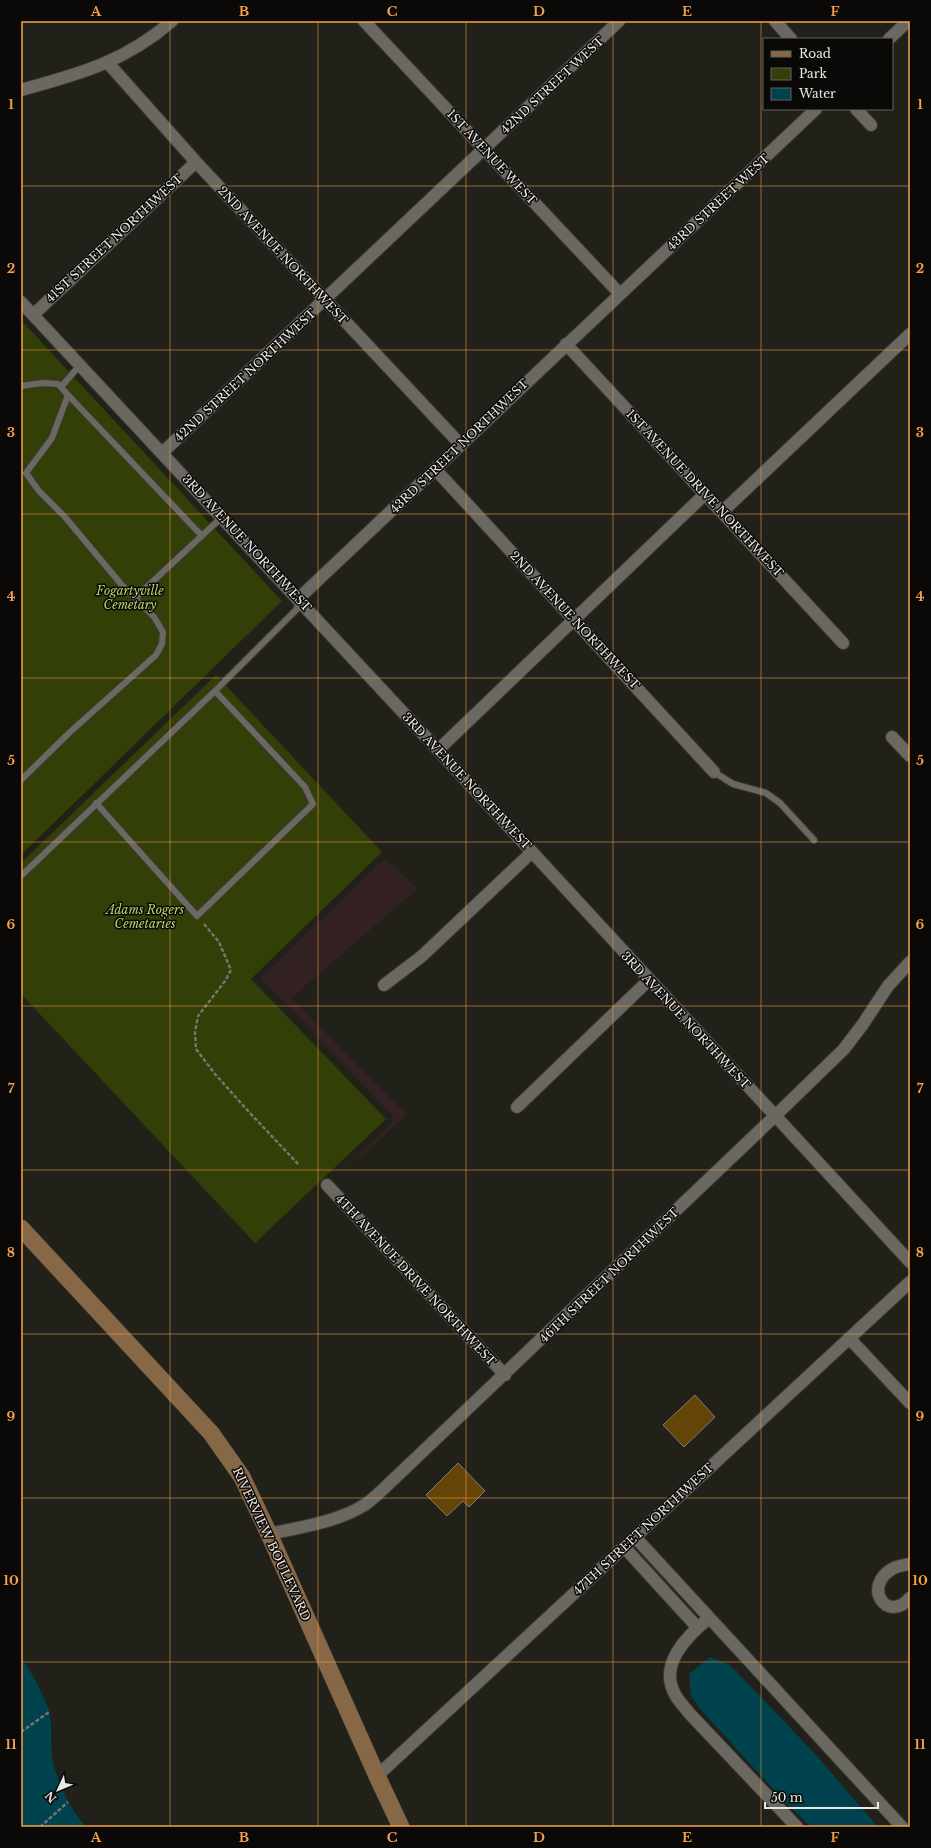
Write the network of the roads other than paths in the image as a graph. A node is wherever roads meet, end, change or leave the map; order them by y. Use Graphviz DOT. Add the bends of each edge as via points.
graph roads {
  1 [pos="172,21"];
  2 [pos="364,21"];
  3 [pos="619,21"];
  4 [pos="775,21"];
  5 [pos="908,21"];
  6 [pos="790,38"];
  7 [pos="890,38"];
  8 [pos="108,63"];
  9 [pos="21,90"];
  10 [pos="815,110"];
  11 [pos="857,110"];
  12 [pos="871,125"];
  13 [pos="485,148"];
  14 [pos="196,162"];
  15 [pos="620,294"];
  16 [pos="324,300"];
  17 [pos="21,302"];
  18 [pos="33,315"];
  19 [pos="910,334"];
  20 [pos="566,344"];
  21 [pos="80,365"];
  22 [pos="21,386"];
  23 [pos="61,387"];
  24 [pos="68,395"];
  25 [pos="461,444"];
  26 [pos="162,453"];
  27 [pos="435,469"];
  28 [pos="705,494"];
  29 [pos="722,512"];
  30 [pos="222,517"];
  31 [pos="202,536"];
  32 [pos="135,598"];
  33 [pos="298,599"];
  34 [pos="574,619"];
  35 [pos="843,643"];
  36 [pos="215,691"];
  37 [pos="892,737"];
  38 [pos="438,750"];
  39 [pos="910,756"];
  40 [pos="714,772"];
  41 [pos="21,780"];
  42 [pos="96,803"];
  43 [pos="814,840"];
  44 [pos="532,852"];
  45 [pos="22,875"];
  46 [pos="910,962"];
  47 [pos="649,980"];
  48 [pos="384,985"];
  49 [pos="517,1107"];
  50 [pos="775,1116"];
  51 [pos="327,1186"];
  52 [pos="21,1228"];
  53 [pos="910,1262"];
  54 [pos="910,1282"];
  55 [pos="849,1338"];
  56 [pos="505,1375"];
  57 [pos="910,1403"];
  58 [pos="269,1534"];
  59 [pos="635,1537"];
  60 [pos="624,1547"];
  61 [pos="910,1564"];
  62 [pos="910,1598"];
  63 [pos="709,1618"];
  64 [pos="697,1627"];
  65 [pos="377,1776"];
  66 [pos="401,1827"];
  67 [pos="797,1827"];
  68 [pos="902,1827"];
  1 -- 8 [label="street" via="136,48"];
  2 -- 13 [label="street, 1ST AVENUE WEST"];
  3 -- 13 [label="street, 42ND STREET WEST"];
  4 -- 6 [label="street"];
  5 -- 7 [label="street"];
  8 -- 9 [label="street" via="67,78"];
  8 -- 14 [label="street, 2ND AVENUE NORTHWEST"];
  10 -- 15 [label="street, 43RD STREET WEST"];
  11 -- 12 [label="street"];
  13 -- 15 [label="street, 1ST AVENUE WEST"];
  13 -- 16 [label="street, 42ND STREET NORTHWEST"];
  14 -- 16 [label="street, 2ND AVENUE NORTHWEST"];
  14 -- 18 [label="street, 41ST STREET NORTHWEST"];
  15 -- 20 [label="street, 43RD STREET NORTHWEST"];
  16 -- 25 [label="street, 2ND AVENUE NORTHWEST"];
  16 -- 26 [label="street, 42ND STREET NORTHWEST"];
  17 -- 18 [label="street, 3RD AVENUE NORTHWEST"];
  18 -- 21 [label="street, 3RD AVENUE NORTHWEST"];
  19 -- 29 [label="street"];
  20 -- 25 [label="street, 43RD STREET NORTHWEST"];
  20 -- 28 [label="street, 1ST AVENUE DRIVE NORTHWEST"];
  21 -- 23 [label="lane"];
  21 -- 26 [label="street, 3RD AVENUE NORTHWEST"];
  22 -- 23 [label="lane" via="42,382 58,384"];
  23 -- 24 [label="lane"];
  24 -- 31 [label="lane"];
  24 -- 32 [label="lane" via="52,438 26,473 39,491"];
  25 -- 27 [label="street, 43RD STREET NORTHWEST"];
  26 -- 30 [label="street, 3RD AVENUE NORTHWEST"];
  27 -- 33 [label="street, 43RD STREET NORTHWEST"];
  27 -- 34 [label="street, 2ND AVENUE NORTHWEST"];
  28 -- 29 [label="street, 1ST AVENUE DRIVE NORTHWEST"];
  28 -- 34 [label="street"];
  29 -- 35 [label="street, 1ST AVENUE DRIVE NORTHWEST"];
  30 -- 31 [label="lane"];
  30 -- 33 [label="street, 3RD AVENUE NORTHWEST"];
  31 -- 32 [label="lane"];
  32 -- 41 [label="lane" via="154,617 163,632 162,644 156,655"];
  33 -- 36 [label="lane" via="297,609"];
  33 -- 38 [label="street, 3RD AVENUE NORTHWEST"];
  34 -- 38 [label="street"];
  34 -- 40 [label="street, 2ND AVENUE NORTHWEST"];
  36 -- 42 [label="lane"];
  36 -- 42 [label="lane" via="305,787 313,804 197,916"];
  37 -- 39 [label="street"];
  38 -- 44 [label="street, 3RD AVENUE NORTHWEST"];
  40 -- 43 [label="lane" via="733,784 766,793"];
  42 -- 45 [label="lane"];
  44 -- 47 [label="street, 3RD AVENUE NORTHWEST"];
  44 -- 48 [label="street" via="422,956"];
  46 -- 50 [label="street, 46TH STREET NORTHWEST" via="888,986 844,1048"];
  47 -- 49 [label="street"];
  47 -- 50 [label="street, 3RD AVENUE NORTHWEST"];
  50 -- 53 [label="street, 3RD AVENUE NORTHWEST"];
  50 -- 56 [label="street, 46TH STREET NORTHWEST"];
  51 -- 56 [label="street, 4TH AVENUE DRIVE NORTHWEST"];
  52 -- 58 [label="street, RIVERVIEW BOULEVARD" via="211,1433 242,1477"];
  54 -- 55 [label="street, 47TH STREET NORTHWEST"];
  55 -- 57 [label="street"];
  55 -- 59 [label="street, 47TH STREET NORTHWEST"];
  56 -- 58 [label="street, 46TH STREET NORTHWEST" via="367,1503 333,1519"];
  58 -- 65 [label="street, RIVERVIEW BOULEVARD"];
  59 -- 60 [label="street, 47TH STREET NORTHWEST"];
  59 -- 63 [label="street"];
  60 -- 64 [label="street"];
  60 -- 65 [label="street, 47TH STREET NORTHWEST"];
  61 -- 62 [label="street" via="893,1568 888,1572 878,1584 877,1592 886,1606 893,1608 899,1608"];
  63 -- 64 [label="street"];
  63 -- 68 [label="street"];
  64 -- 67 [label="street" via="676,1651 673,1659 671,1677 675,1695"];
  65 -- 66 [label="street, RIVERVIEW BOULEVARD"];
}
